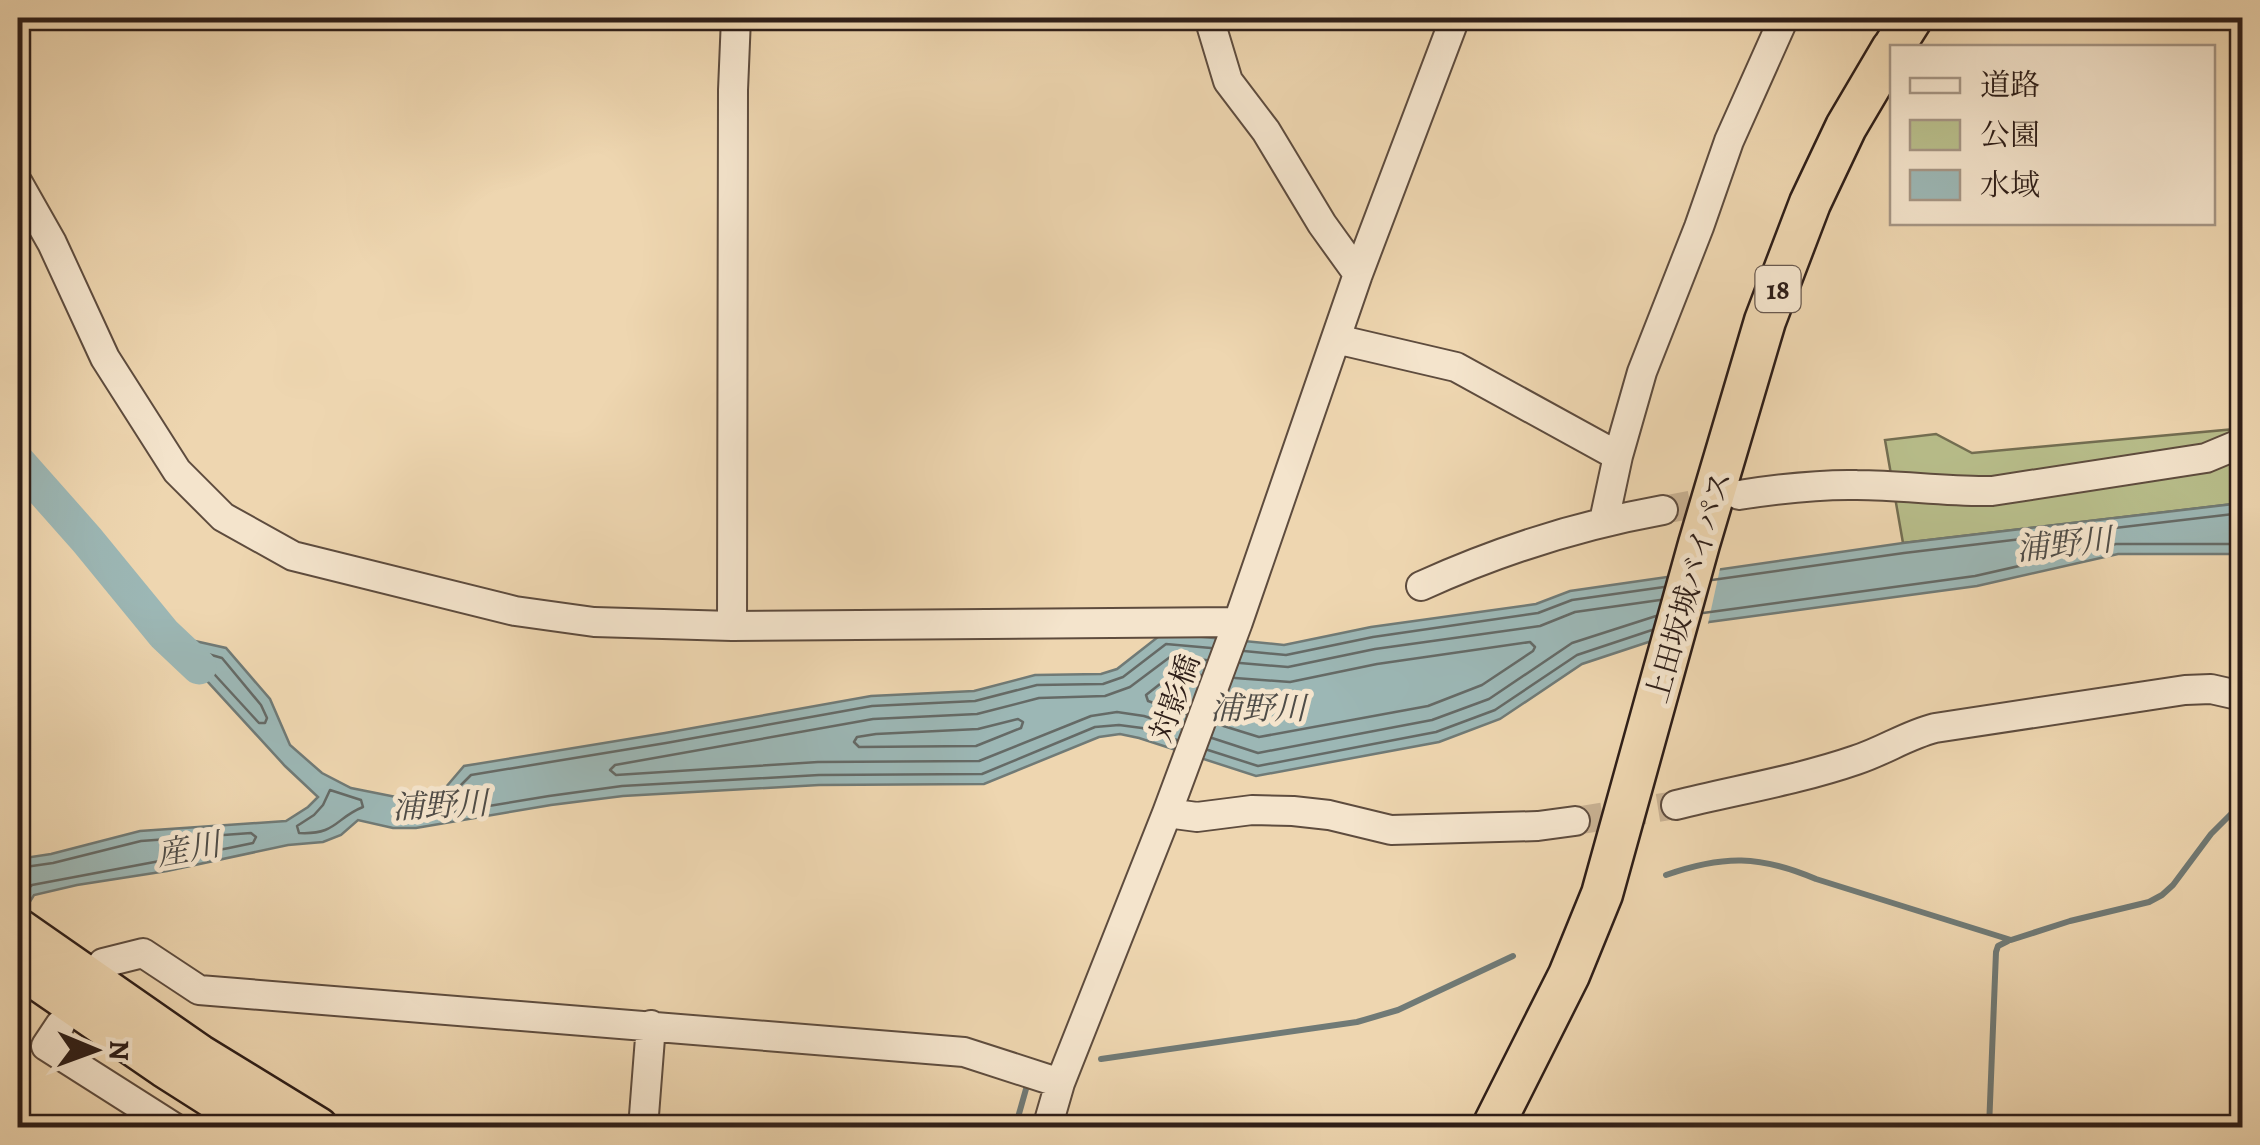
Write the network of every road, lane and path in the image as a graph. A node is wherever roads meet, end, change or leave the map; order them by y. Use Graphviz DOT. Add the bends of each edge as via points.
graph roads {
  1 [pos="736,18"];
  2 [pos="1209,18"];
  3 [pos="1454,18"];
  4 [pos="1784,18"];
  5 [pos="1912,18"];
  6 [pos="1895,45"];
  7 [pos="1890,53"];
  8 [pos="18,183"];
  9 [pos="1358,274"];
  10 [pos="1336,338"];
  11 [pos="2242,444"];
  12 [pos="1618,456"];
  13 [pos="1739,495"];
  14 [pos="1663,510"];
  15 [pos="1604,521"];
  16 [pos="1421,586"];
  17 [pos="732,626"];
  18 [pos="1236,627"];
  19 [pos="2242,696"];
  20 [pos="1676,805"];
  21 [pos="1167,813"];
  22 [pos="1575,821"];
  23 [pos="18,930"];
  24 [pos="103,963"];
  25 [pos="18,966"];
  26 [pos="651,1025"];
  27 [pos="60,1026"];
  28 [pos="1060,1084"];
  29 [pos="175,1128"];
  30 [pos="261,1128"];
  31 [pos="318,1128"];
  32 [pos="643,1128"];
  33 [pos="1047,1128"];
  34 [pos="1492,1128"];
  1 -- 17 [label="street"];
  2 -- 9 [label="street" via="1228,81"];
  3 -- 9 [label="street, 対影橋"];
  4 -- 12 [label="street" via="1729,141 1642,372"];
  5 -- 6 [label="highway, 上田坂城バイパス / 18"];
  7 -- 34 [label="highway, 上田坂城バイパス / 18" via="1810,204 1765,321 1602,894"];
  8 -- 17 [label="street" via="104,358 177,471 223,517 293,556 515,611 594,622"];
  9 -- 10 [label="street, 対影橋"];
  10 -- 12 [label="street" via="1456,367"];
  10 -- 18 [label="street, 対影橋"];
  11 -- 13 [label="street" via="2206,458 1992,492 1860,484"];
  12 -- 15 [label="street"];
  14 -- 15 [label="street"];
  15 -- 16 [label="street"];
  17 -- 18 [label="street"];
  18 -- 21 [label="street, 対影橋"];
  19 -- 20 [label="street" via="2184,690 1935,728 1860,759"];
  21 -- 22 [label="street" via="1293,811 1391,830"];
  21 -- 28 [label="street, 対影橋"];
  23 -- 31 [label="highway"];
  24 -- 26 [label="street" via="143,954 199,990"];
  25 -- 30 [label="highway"];
  26 -- 28 [label="street" via="964,1052"];
  26 -- 32 [label="street"];
  27 -- 29 [label="street" via="46,1046"];
  28 -- 33 [label="street, 対影橋"];
}
